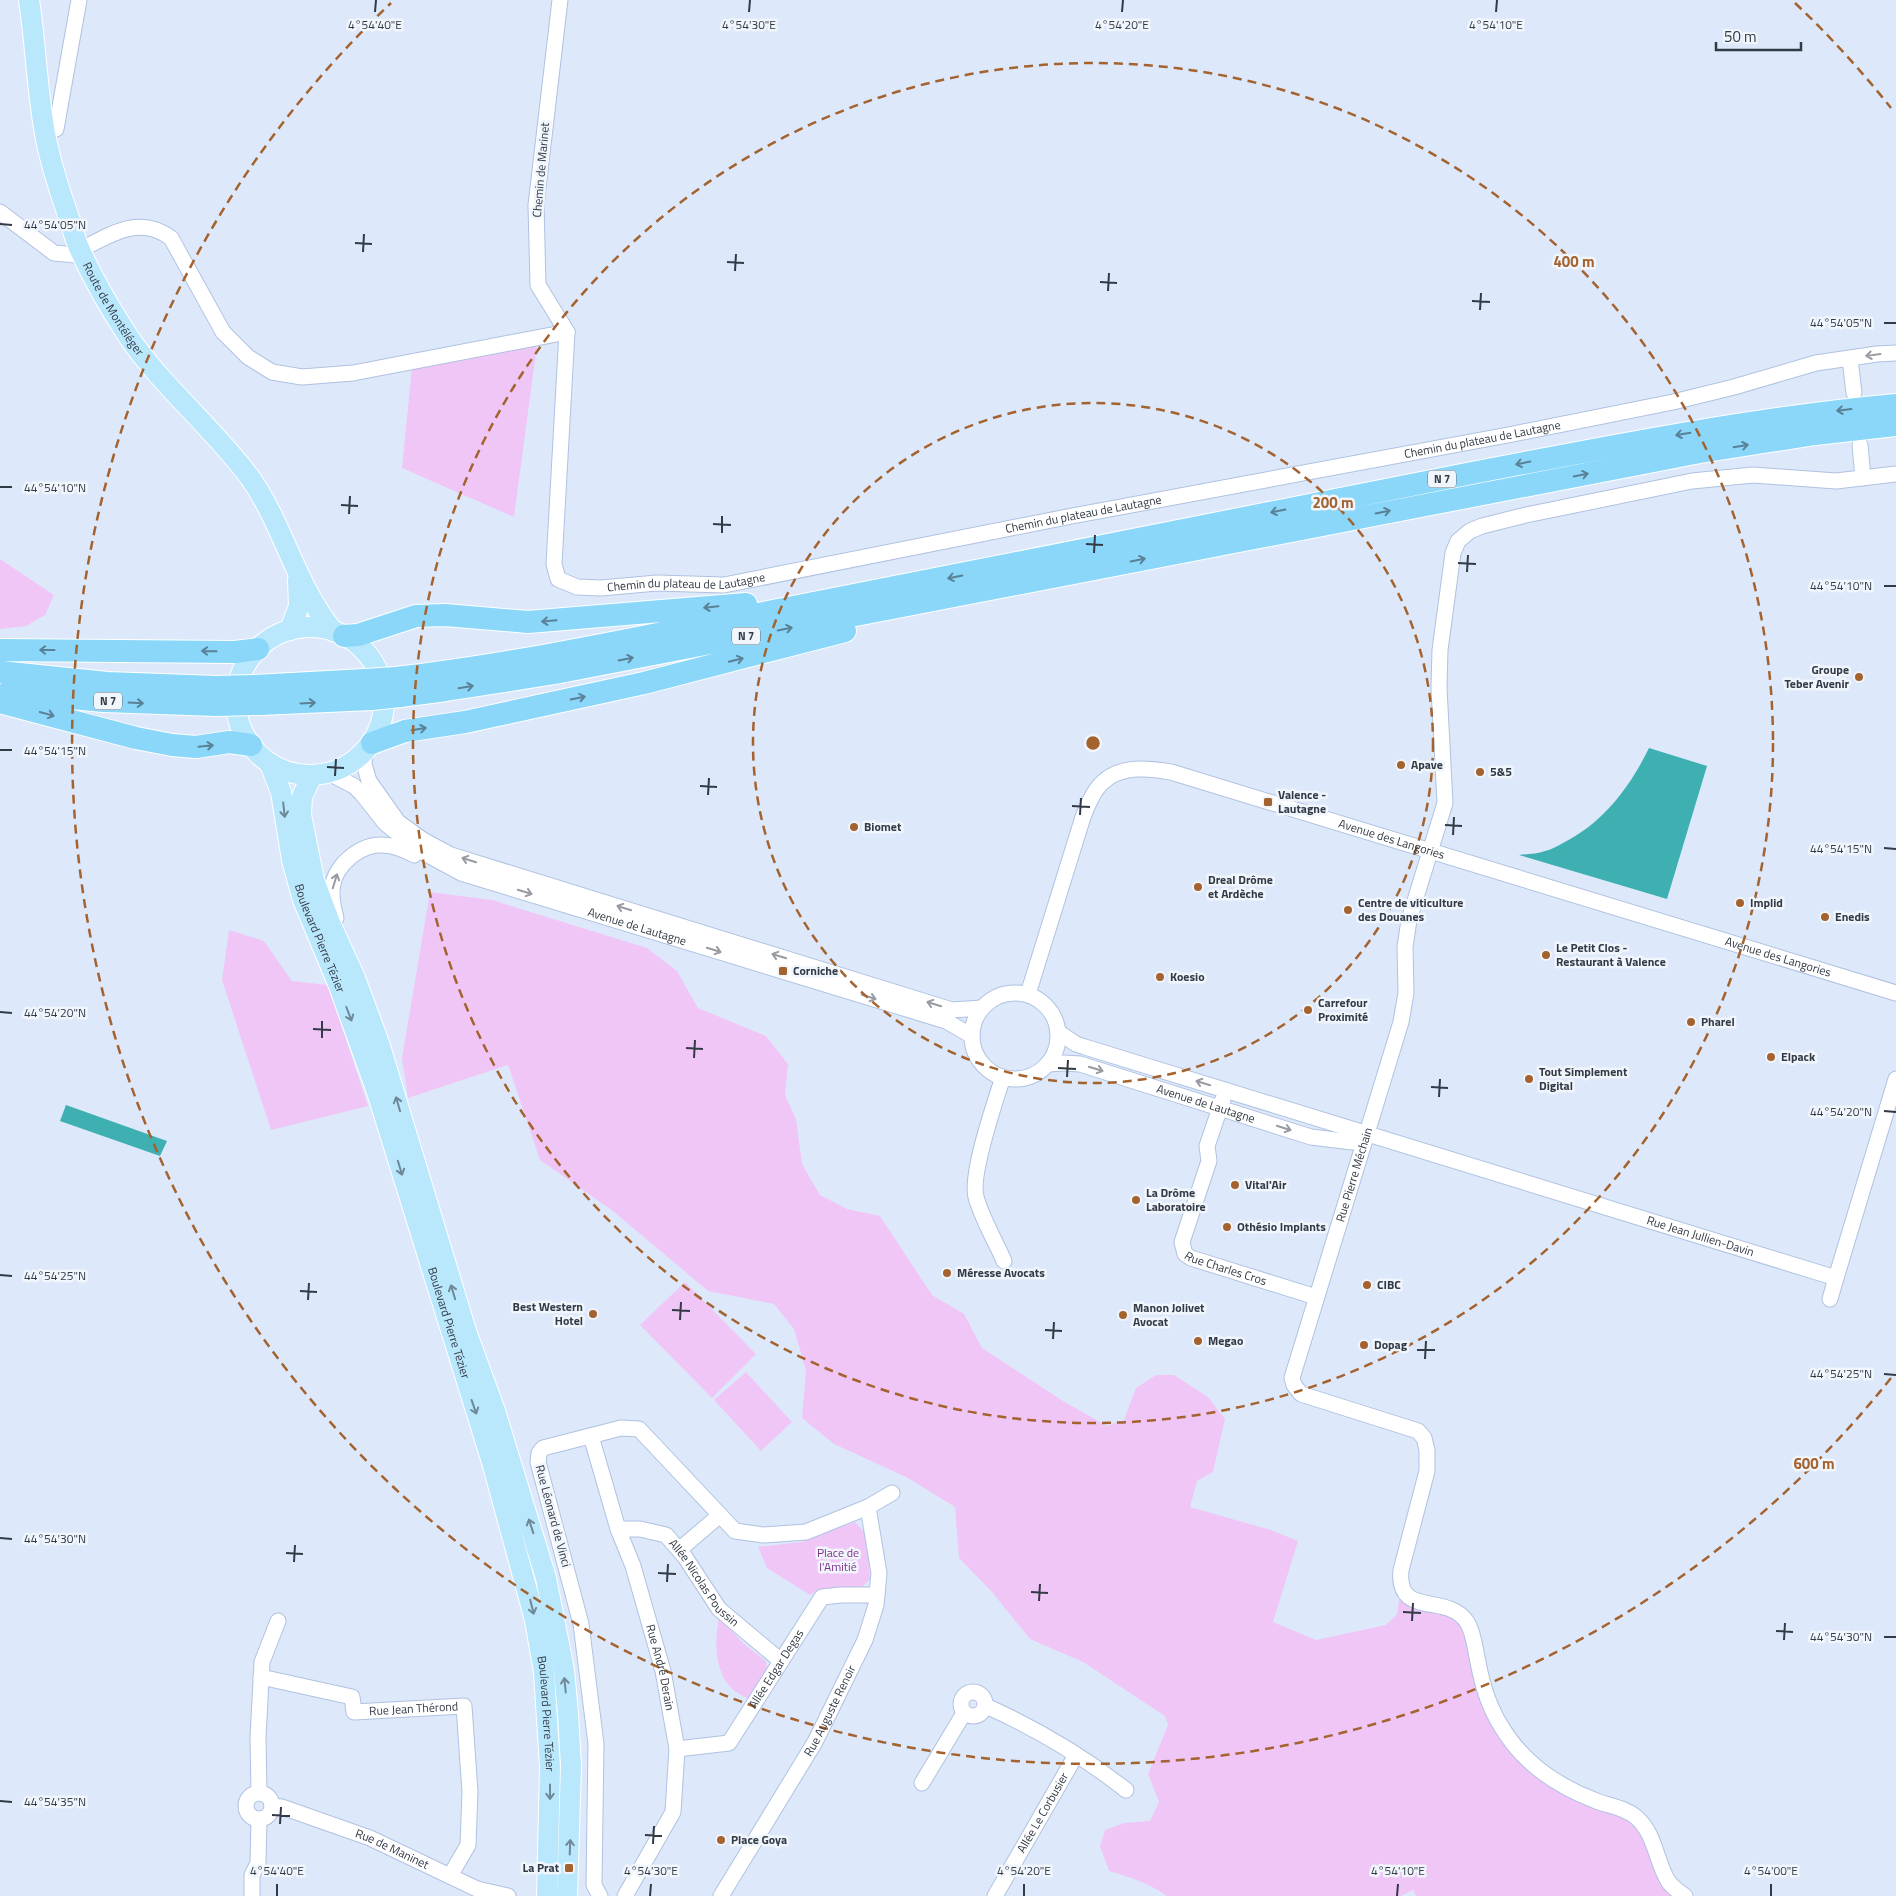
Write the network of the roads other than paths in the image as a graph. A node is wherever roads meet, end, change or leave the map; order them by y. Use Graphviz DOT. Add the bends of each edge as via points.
graph roads {
  1 [pos="29,0"];
  2 [pos="79,0"];
  3 [pos="560,0"];
  4 [pos="45,133"];
  5 [pos="0,212"];
  6 [pos="80,250"];
  7 [pos="567,332"];
  8 [pos="1896,353"];
  9 [pos="1850,359"];
  10 [pos="1854,393"];
  11 [pos="1896,405"];
  12 [pos="1896,426"];
  13 [pos="1860,445"];
  14 [pos="1896,474"];
  15 [pos="1863,478"];
  16 [pos="1090,570"];
  17 [pos="297,573"];
  18 [pos="916,585"];
  19 [pos="290,630"];
  20 [pos="343,636"];
  21 [pos="258,649"];
  22 [pos="0,650"];
  23 [pos="0,672"];
  24 [pos="398,687"];
  25 [pos="0,691"];
  26 [pos="216,696"];
  27 [pos="0,702"];
  28 [pos="251,745"];
  29 [pos="369,747"];
  30 [pos="270,764"];
  31 [pos="321,774"];
  32 [pos="1430,851"];
  33 [pos="461,873"];
  34 [pos="355,978"];
  35 [pos="1896,993"];
  36 [pos="1028,994"];
  37 [pos="982,1008"];
  38 [pos="1058,1032"];
  39 [pos="972,1036"];
  40 [pos="1048,1064"];
  41 [pos="1003,1077"];
  42 [pos="1896,1080"];
  43 [pos="1225,1090"];
  44 [pos="1220,1107"];
  45 [pos="1366,1136"];
  46 [pos="1004,1261"];
  47 [pos="1836,1278"];
  48 [pos="1316,1297"];
  49 [pos="1830,1299"];
  50 [pos="591,1436"];
  51 [pos="892,1493"];
  52 [pos="868,1507"];
  53 [pos="720,1515"];
  54 [pos="618,1529"];
  55 [pos="679,1550"];
  56 [pos="877,1595"];
  57 [pos="278,1621"];
  58 [pos="781,1661"];
  59 [pos="261,1677"];
  60 [pos="677,1750"];
  61 [pos="1076,1755"];
  62 [pos="922,1783"];
  63 [pos="1126,1790"];
  64 [pos="259,1792"];
  65 [pos="272,1806"];
  66 [pos="259,1819"];
  67 [pos="450,1876"];
  68 [pos="470,1892"];
  69 [pos="252,1896"];
  70 [pos="508,1896"];
  71 [pos="547,1896"];
  72 [pos="567,1896"];
  73 [pos="600,1896"];
  74 [pos="625,1896"];
  75 [pos="721,1896"];
  76 [pos="995,1896"];
  77 [pos="1685,1896"];
  1 -- 4 [label="main road, Route de Montéléger"];
  2 -- 4 [label="street" via="56,128"];
  3 -- 7 [label="street, Chemin de Marinet" via="536,205 538,285"];
  4 -- 6 [label="main road, Route de Montéléger" via="62,199"];
  5 -- 6 [label="street" via="54,253 76,254"];
  6 -- 7 [label="street" via="119,231 136,227 160,230 179,252 223,332 248,357 272,372 302,377 353,374"];
  6 -- 17 [label="main road, Route de Montéléger" via="129,336 157,374 221,440 251,479 282,533"];
  7 -- 9 [label="street, Chemin du plateau de Lautagne" via="554,564 558,579 577,587 601,588 657,583 724,585 1663,404 1816,363"];
  8 -- 9 [label="street, one-way"];
  9 -- 10 [label="street"];
  11 -- 18 [label="highway, N 7, one-way" via="1656,438"];
  16 -- 12 [label="highway, N 7, one-way" via="1700,452 1815,434"];
  13 -- 15 [label="street"];
  14 -- 15 [label="street"];
  15 -- 32 [label="street" via="1836,482 1752,475 1692,481 1526,515 1470,531 1458,541 1453,553 1440,650 1445,803"];
  24 -- 16 [label="highway, N 7, one-way" via="446,690 555,673"];
  29 -- 16 [label="highway, one-way" via="405,731 465,722 644,683"];
  17 -- 19 [label="main road, Route de Montéléger" via="299,606"];
  17 -- 20 [label="main road, Route de Montéléger" via="321,616"];
  18 -- 20 [label="highway, one-way" via="690,610 528,622 432,615 378,635"];
  18 -- 24 [label="highway, N 7" via="443,672"];
  19 -- 20 [label="main road" via="312,628"];
  19 -- 21 [label="main road"];
  20 -- 29 [label="main road" via="367,655 383,688 383,716"];
  21 -- 22 [label="highway, one-way" via="235,652"];
  21 -- 28 [label="main road" via="244,668 237,696 240,725"];
  23 -- 26 [label="highway, N 7"];
  24 -- 26 [label="highway, N 7, bridge"];
  25 -- 26 [label="highway, N 7, one-way" via="104,701"];
  27 -- 28 [label="highway, one-way" via="172,746 196,747 229,742"];
  28 -- 30 [label="main road"];
  29 -- 31 [label="main road" via="348,765"];
  37 -- 29 [label="street, Avenue de Lautagne, one-way" via="952,1010 451,854 398,822 369,781 364,764"];
  30 -- 31 [label="main road" via="286,771"];
  30 -- 71 [label="main road, Boulevard Pierre Tézier, one-way" via="281,792 292,860 303,900 339,986 377,1092 492,1462 535,1620 544,1672 550,1767"];
  31 -- 33 [label="street, Avenue de Lautagne" via="354,786 385,823 415,848"];
  31 -- 34 [label="main road, Boulevard Pierre Tézier" via="304,790 301,815 308,856 326,914"];
  32 -- 35 [label="street, Avenue des Langories"];
  32 -- 36 [label="street, Avenue des Langories" via="1171,772 1146,768 1123,771 1103,782 1091,798"];
  32 -- 45 [label="street, Rue Pierre Méchain" via="1409,920 1405,947 1406,993 1400,1022"];
  34 -- 33 [label="street, one-way" via="331,897 338,870 350,858 363,848 378,844 394,845 435,867"];
  33 -- 39 [label="street, Avenue de Lautagne, one-way" via="946,1021"];
  72 -- 34 [label="main road, Boulevard Pierre Tézier, one-way" via="571,1765 568,1714 564,1670 546,1578 492,1404 463,1323 379,1043"];
  36 -- 37 [label="street" via="1003,994"];
  36 -- 38 [label="street" via="1045,1005 1056,1022"];
  37 -- 39 [label="street" via="976,1016"];
  38 -- 40 [label="street" via="1058,1043"];
  43 -- 38 [label="street, Avenue de Lautagne, one-way" via="1076,1044"];
  39 -- 41 [label="street" via="981,1062"];
  40 -- 41 [label="street" via="1023,1078"];
  40 -- 44 [label="street, Avenue de Lautagne, one-way" via="1080,1064"];
  41 -- 46 [label="street" via="978,1163 975,1186 981,1210"];
  42 -- 47 [label="street"];
  43 -- 44 [label="street, Rue Charles Cros"];
  43 -- 45 [label="street, Avenue de Lautagne"];
  44 -- 45 [label="street, Avenue de Lautagne, one-way" via="1311,1136 1352,1142"];
  44 -- 48 [label="street, Rue Charles Cros" via="1207,1146 1210,1160 1182,1242 1185,1254"];
  45 -- 47 [label="street, Rue Jean Jullien-Davin"];
  45 -- 48 [label="street, Rue Pierre Méchain"];
  47 -- 49 [label="street"];
  48 -- 77 [label="street, Rue Pierre Méchain" via="1292,1378 1297,1390 1418,1431 1424,1438 1427,1471 1401,1570 1400,1584 1405,1595 1418,1602 1450,1608 1466,1621 1472,1632 1491,1706 1513,1744 1528,1761 1562,1785 1636,1817 1646,1828 1669,1882"];
  50 -- 53 [label="street, Rue Léonard de Vinci" via="621,1428 639,1429"];
  50 -- 54 [label="street, Rue André Derain"];
  50 -- 73 [label="street, Rue Léonard de Vinci" via="543,1448 538,1462 582,1624 596,1744 594,1885"];
  51 -- 52 [label="street, Rue Léonard de Vinci"];
  52 -- 53 [label="street, Rue Léonard de Vinci" via="806,1532 764,1536 735,1531"];
  52 -- 56 [label="street, Rue Auguste Renoir" via="879,1573"];
  53 -- 55 [label="street"];
  54 -- 55 [label="street, Allée Nicolas Poussin" via="666,1534"];
  54 -- 60 [label="street, Rue André Derain" via="633,1566 664,1671"];
  55 -- 58 [label="street, Allée Nicolas Poussin" via="719,1609"];
  56 -- 58 [label="street, Allée Edgar Degas" via="822,1597"];
  56 -- 75 [label="street, Rue Auguste Renoir" via="865,1640 814,1742"];
  57 -- 59 [label="street" via="262,1662"];
  58 -- 60 [label="street, Allée Edgar Degas" via="729,1742"];
  59 -- 64 [label="street"];
  59 -- 67 [label="street, Rue Jean Thérond" via="352,1698 354,1712 464,1706 470,1792 468,1845"];
  60 -- 74 [label="street, Rue André Derain" via="673,1812"];
  61 -- 62 [label="street" via="986,1706 980,1714 971,1716 964,1713"];
  61 -- 63 [label="street"];
  61 -- 76 [label="street, Allée Le Corbusier"];
  64 -- 65 [label="street" via="269,1797"];
  64 -- 66 [label="street" via="250,1796 246,1806 249,1815"];
  65 -- 66 [label="street" via="268,1816"];
  65 -- 67 [label="street, Rue de Maninet" via="370,1838"];
  66 -- 69 [label="street" via="258,1863 252,1875"];
  67 -- 68 [label="street, Rue de Maninet"];
  68 -- 70 [label="street, Rue de Maninet"];
}
